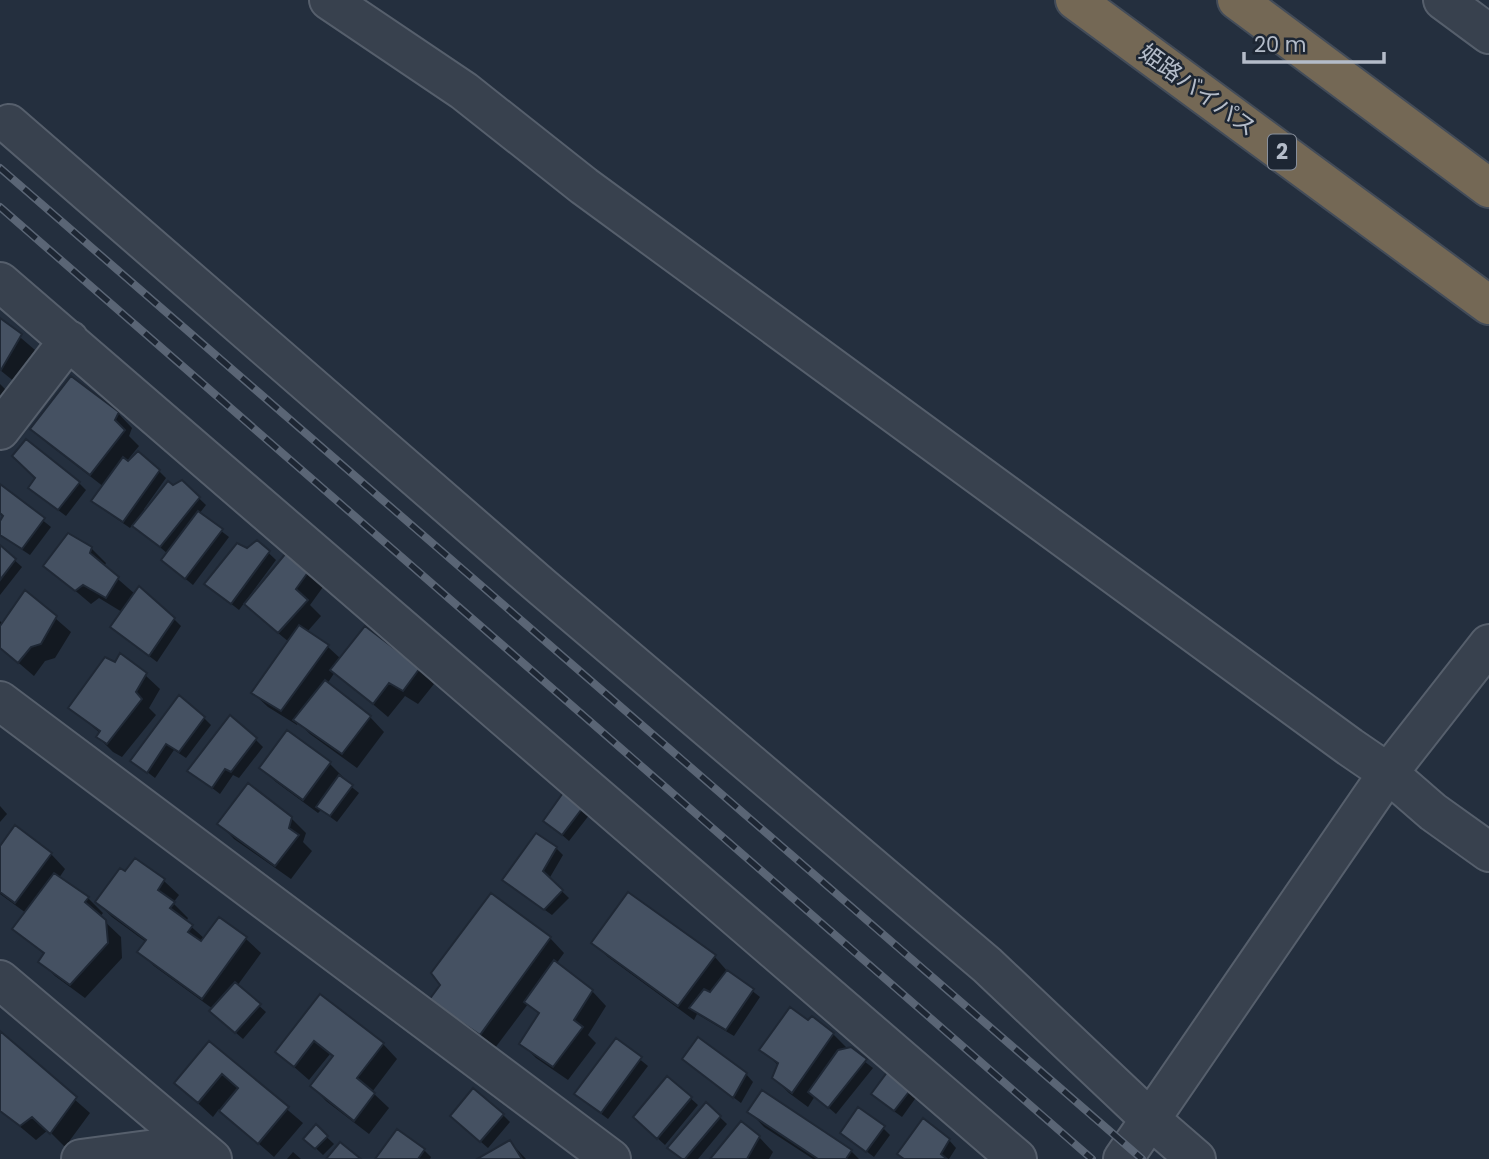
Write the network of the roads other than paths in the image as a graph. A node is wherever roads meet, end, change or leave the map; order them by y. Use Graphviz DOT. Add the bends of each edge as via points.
graph roads {
  1 [pos="329,0"];
  2 [pos="373,0"];
  3 [pos="1075,0"];
  4 [pos="1237,0"];
  5 [pos="1443,0"];
  6 [pos="1489,34"];
  7 [pos="384,37"];
  8 [pos="9,124"];
  9 [pos="1489,188"];
  10 [pos="0,282"];
  11 [pos="1489,305"];
  12 [pos="69,340"];
  13 [pos="0,430"];
  14 [pos="1489,644"];
  15 [pos="0,701"];
  16 [pos="1388,773"];
  17 [pos="1489,852"];
  18 [pos="0,980"];
  19 [pos="1151,1120"];
  20 [pos="202,1152"];
  21 [pos="81,1159"];
  22 [pos="611,1159"];
  23 [pos="1017,1159"];
  24 [pos="1123,1159"];
  25 [pos="1196,1159"];
  1 -- 7 [label="street"];
  2 -- 7 [label="street"];
  3 -- 11 [label="highway, 姫路バイパス / 2"];
  4 -- 9 [label="highway"];
  5 -- 6 [label="street"];
  7 -- 16 [label="street" via="464,91 595,195"];
  8 -- 19 [label="street" via="541,586 988,965"];
  10 -- 12 [label="street"];
  12 -- 13 [label="street"];
  12 -- 23 [label="street"];
  14 -- 16 [label="street"];
  15 -- 22 [label="street"];
  16 -- 17 [label="street"];
  16 -- 19 [label="street"];
  18 -- 20 [label="street"];
  19 -- 24 [label="street"];
  19 -- 25 [label="street"];
  20 -- 21 [label="street"];
}
